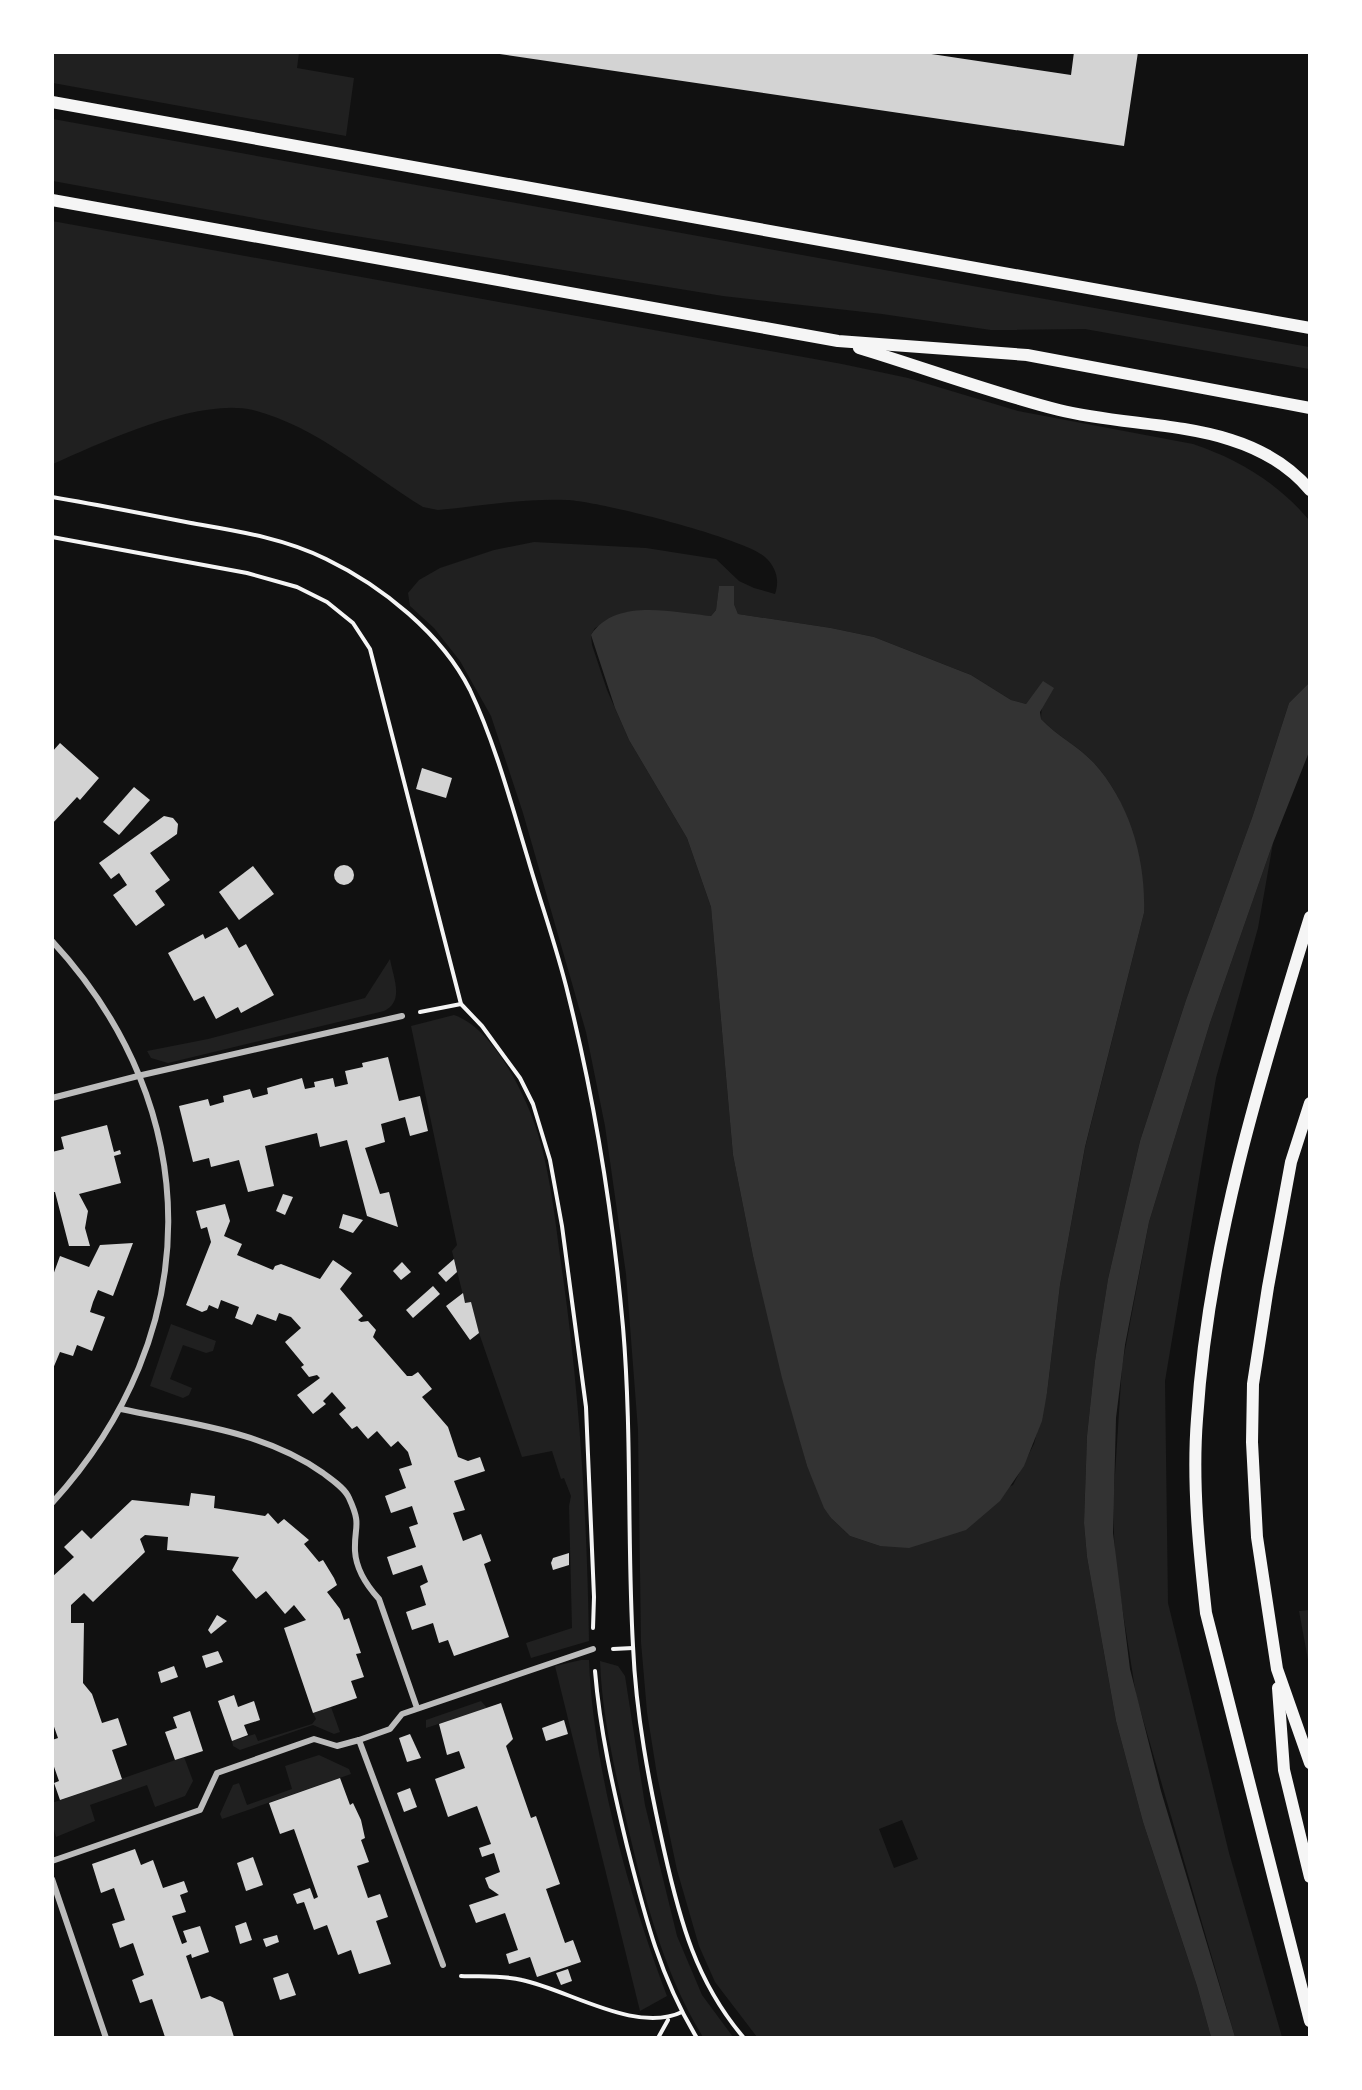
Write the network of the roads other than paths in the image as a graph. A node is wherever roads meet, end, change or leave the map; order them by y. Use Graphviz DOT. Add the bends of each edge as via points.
graph roads {
  1 [pos="52,102"];
  2 [pos="52,200"];
  3 [pos="1310,328"];
  4 [pos="838,341"];
  5 [pos="1310,408"];
  6 [pos="1310,490"];
  7 [pos="1310,916"];
  8 [pos="52,941"];
  9 [pos="402,1016"];
  10 [pos="142,1075"];
  11 [pos="52,1098"];
  12 [pos="1310,1103"];
  13 [pos="121,1409"];
  14 [pos="52,1503"];
  15 [pos="593,1649"];
  16 [pos="1277,1669"];
  17 [pos="417,1708"];
  18 [pos="359,1740"];
  19 [pos="1310,1763"];
  20 [pos="52,1861"];
  21 [pos="1310,1877"];
  22 [pos="52,1878"];
  23 [pos="443,1965"];
  24 [pos="1310,2021"];
  25 [pos="106,2037"];
  1 -- 3 [label="main road"];
  2 -- 4 [label="main road"];
  4 -- 5 [label="main road" via="1027,355"];
  4 -- 6 [label="main road" via="1061,410 1213,435 1260,451 1282,464"];
  7 -- 24 [label="main road" via="1243,1148 1216,1266 1197,1422 1200,1559 1206,1613"];
  8 -- 10 [label="street" via="99,999"];
  9 -- 10 [label="street"];
  10 -- 11 [label="street"];
  10 -- 13 [label="street" via="163,1149 168,1217 166,1260 162,1294 148,1345"];
  12 -- 16 [label="main road" via="1291,1162 1253,1384 1251,1442 1257,1538"];
  13 -- 14 [label="street" via="99,1447"];
  13 -- 17 [label="street" via="276,1445 319,1470 348,1494 358,1520 355,1552 367,1585 379,1599"];
  15 -- 17 [label="street"];
  16 -- 19 [label="main road"];
  16 -- 21 [label="main road" via="1284,1770"];
  17 -- 18 [label="street" via="402,1714 390,1729"];
  18 -- 20 [label="street" via="337,1746 314,1738 218,1773 200,1810"];
  18 -- 23 [label="street"];
  22 -- 25 [label="street"];
}
